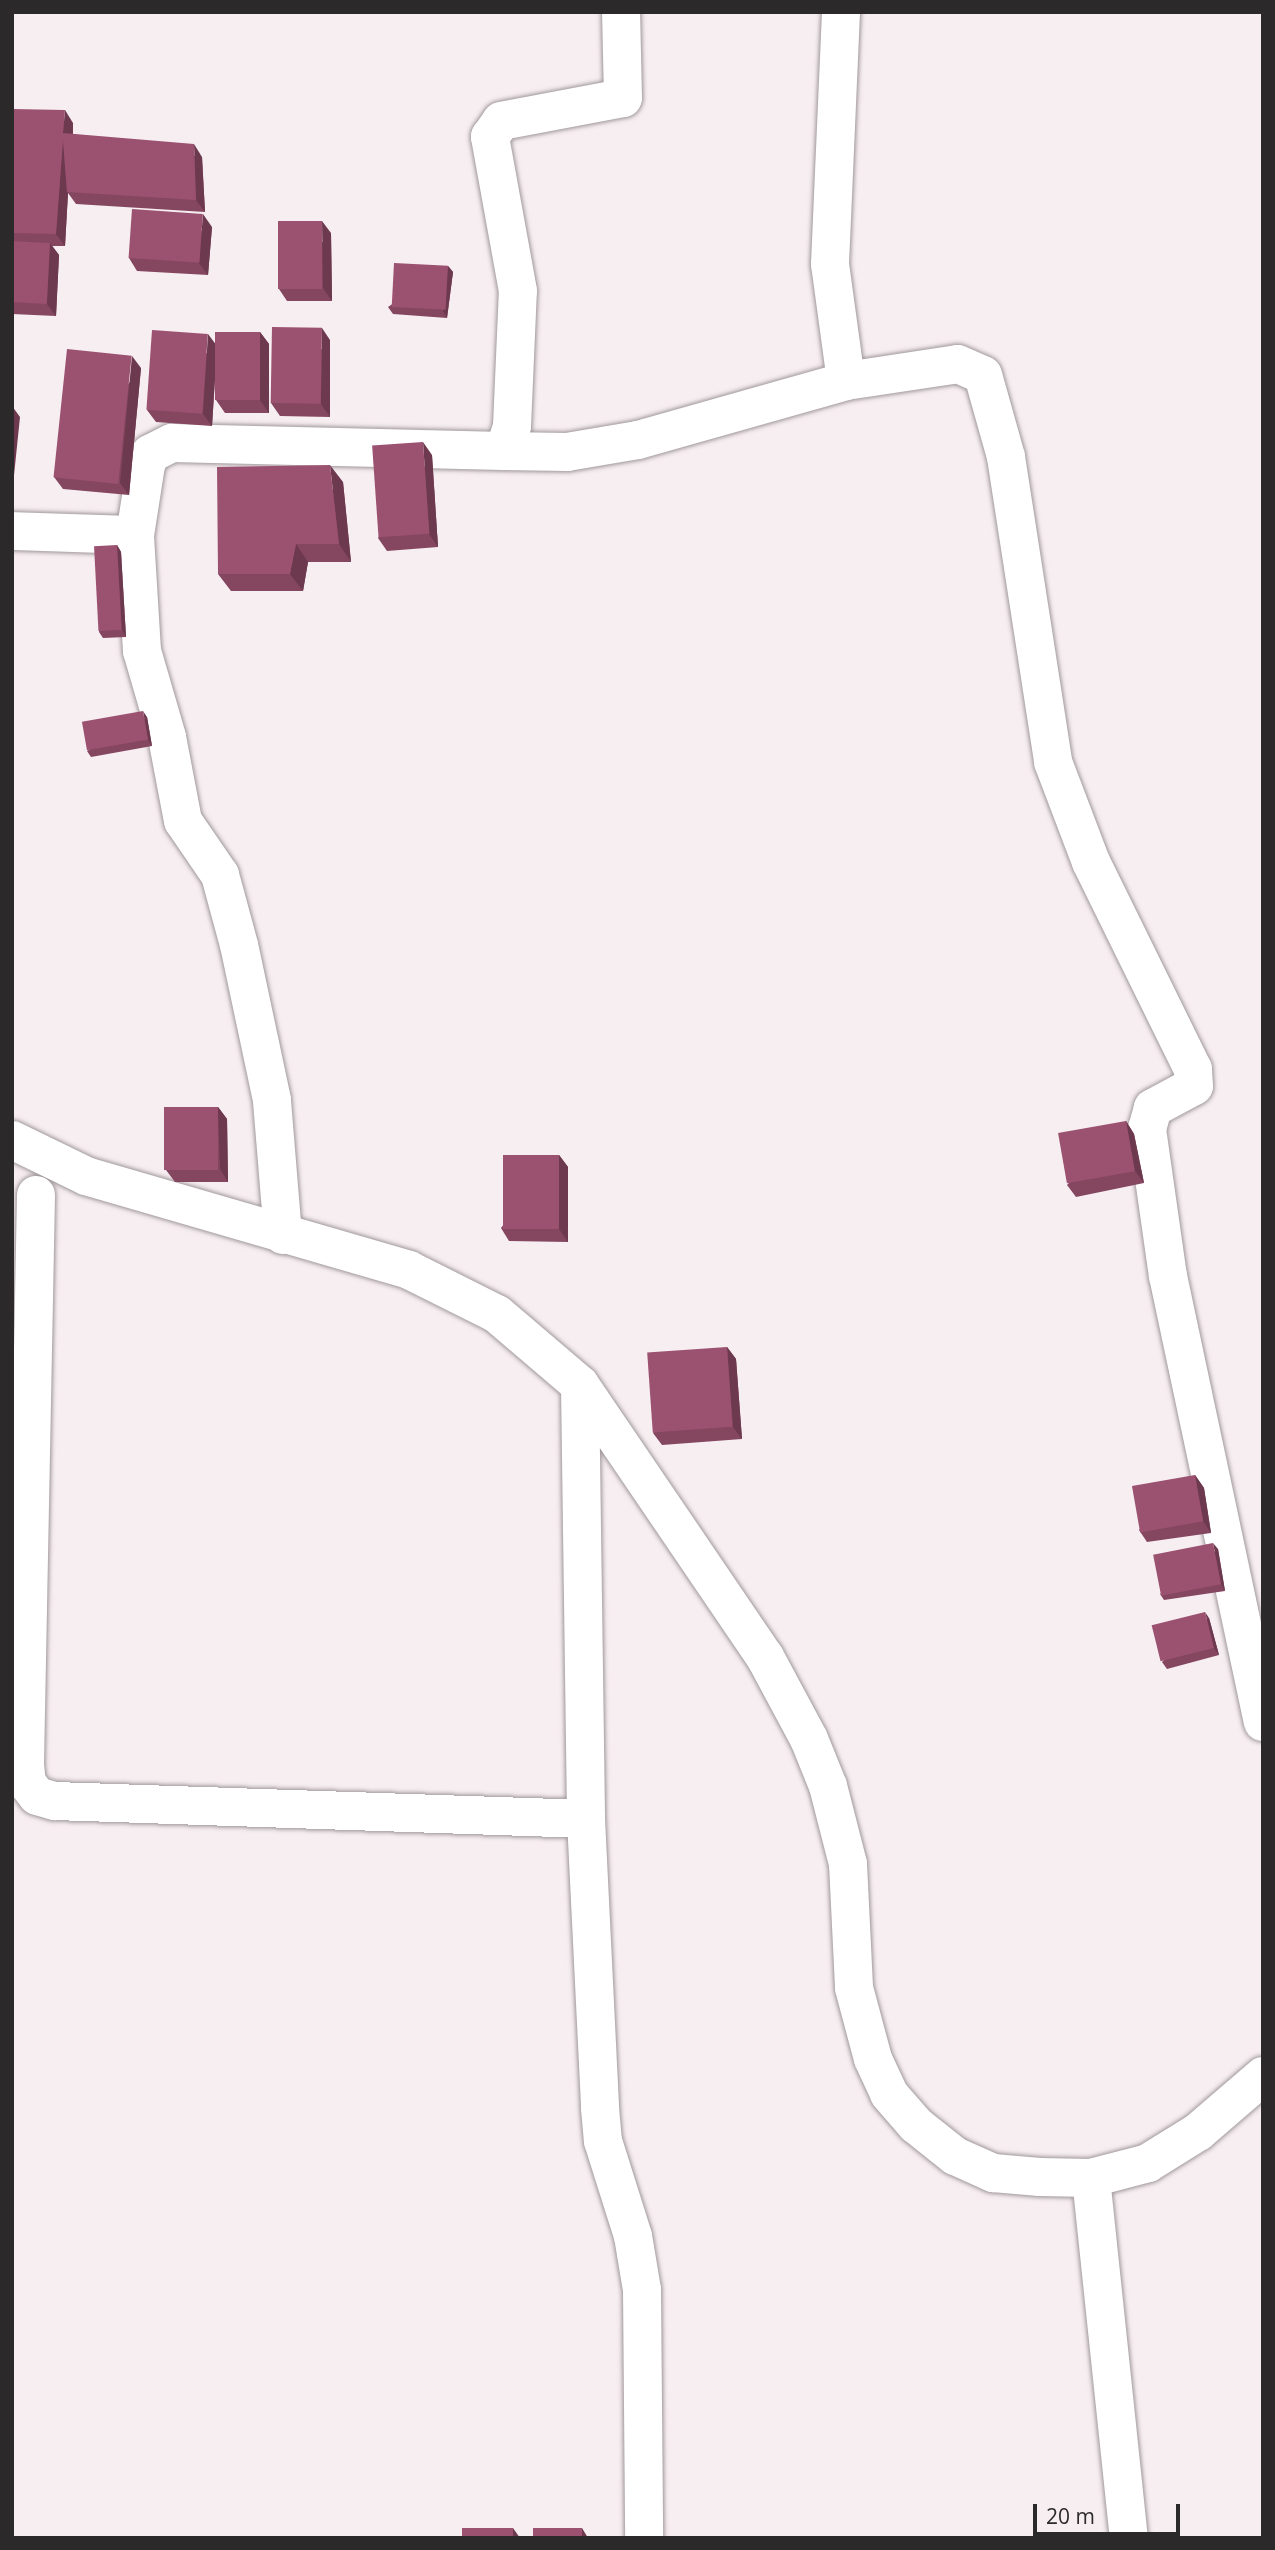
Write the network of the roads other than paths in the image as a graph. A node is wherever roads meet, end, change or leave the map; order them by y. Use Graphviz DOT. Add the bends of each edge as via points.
graph roads {
  1 [pos="621,12"];
  2 [pos="836,15"];
  3 [pos="846,381"];
  4 [pos="504,451"];
  5 [pos="12,531"];
  6 [pos="135,535"];
  7 [pos="12,1140"];
  8 [pos="140,1193"];
  9 [pos="24,1195"];
  10 [pos="283,1235"];
  11 [pos="580,1385"];
  12 [pos="1263,1722"];
  13 [pos="19,1771"];
  14 [pos="586,1819"];
  15 [pos="1263,2076"];
  16 [pos="1091,2178"];
  17 [pos="644,2538"];
  18 [pos="1129,2538"];
  1 -- 4 [label="street" via="623,98 501,121 490,137 518,291 513,413"];
  2 -- 3 [label="street" via="830,264"];
  3 -- 4 [label="street" via="638,440 567,452"];
  3 -- 12 [label="street" via="958,364 983,374 1006,457 1053,762 1091,862 1193,1069 1194,1086 1153,1108 1147,1129 1168,1276"];
  4 -- 6 [label="street" via="172,443 150,454"];
  5 -- 6 [label="street"];
  6 -- 10 [label="street" via="142,650 167,737 183,821 220,875 254,1011 272,1100"];
  7 -- 8 [label="street" via="51,1162"];
  8 -- 9 [label="street"];
  8 -- 10 [label="street"];
  9 -- 13 [label="street"];
  10 -- 11 [label="street" via="409,1270 462,1293 535,1342"];
  11 -- 14 [label="street"];
  11 -- 16 [label="street" via="757,1646 809,1739 828,1786 848,1864 858,2017 889,2094 916,2125 954,2156 993,2173"];
  13 -- 14 [label="street" via="37,1796 55,1801"];
  14 -- 17 [label="street" via="603,2141 633,2236 642,2290"];
  15 -- 16 [label="street" via="1198,2132 1148,2163"];
  16 -- 18 [label="street"];
}
